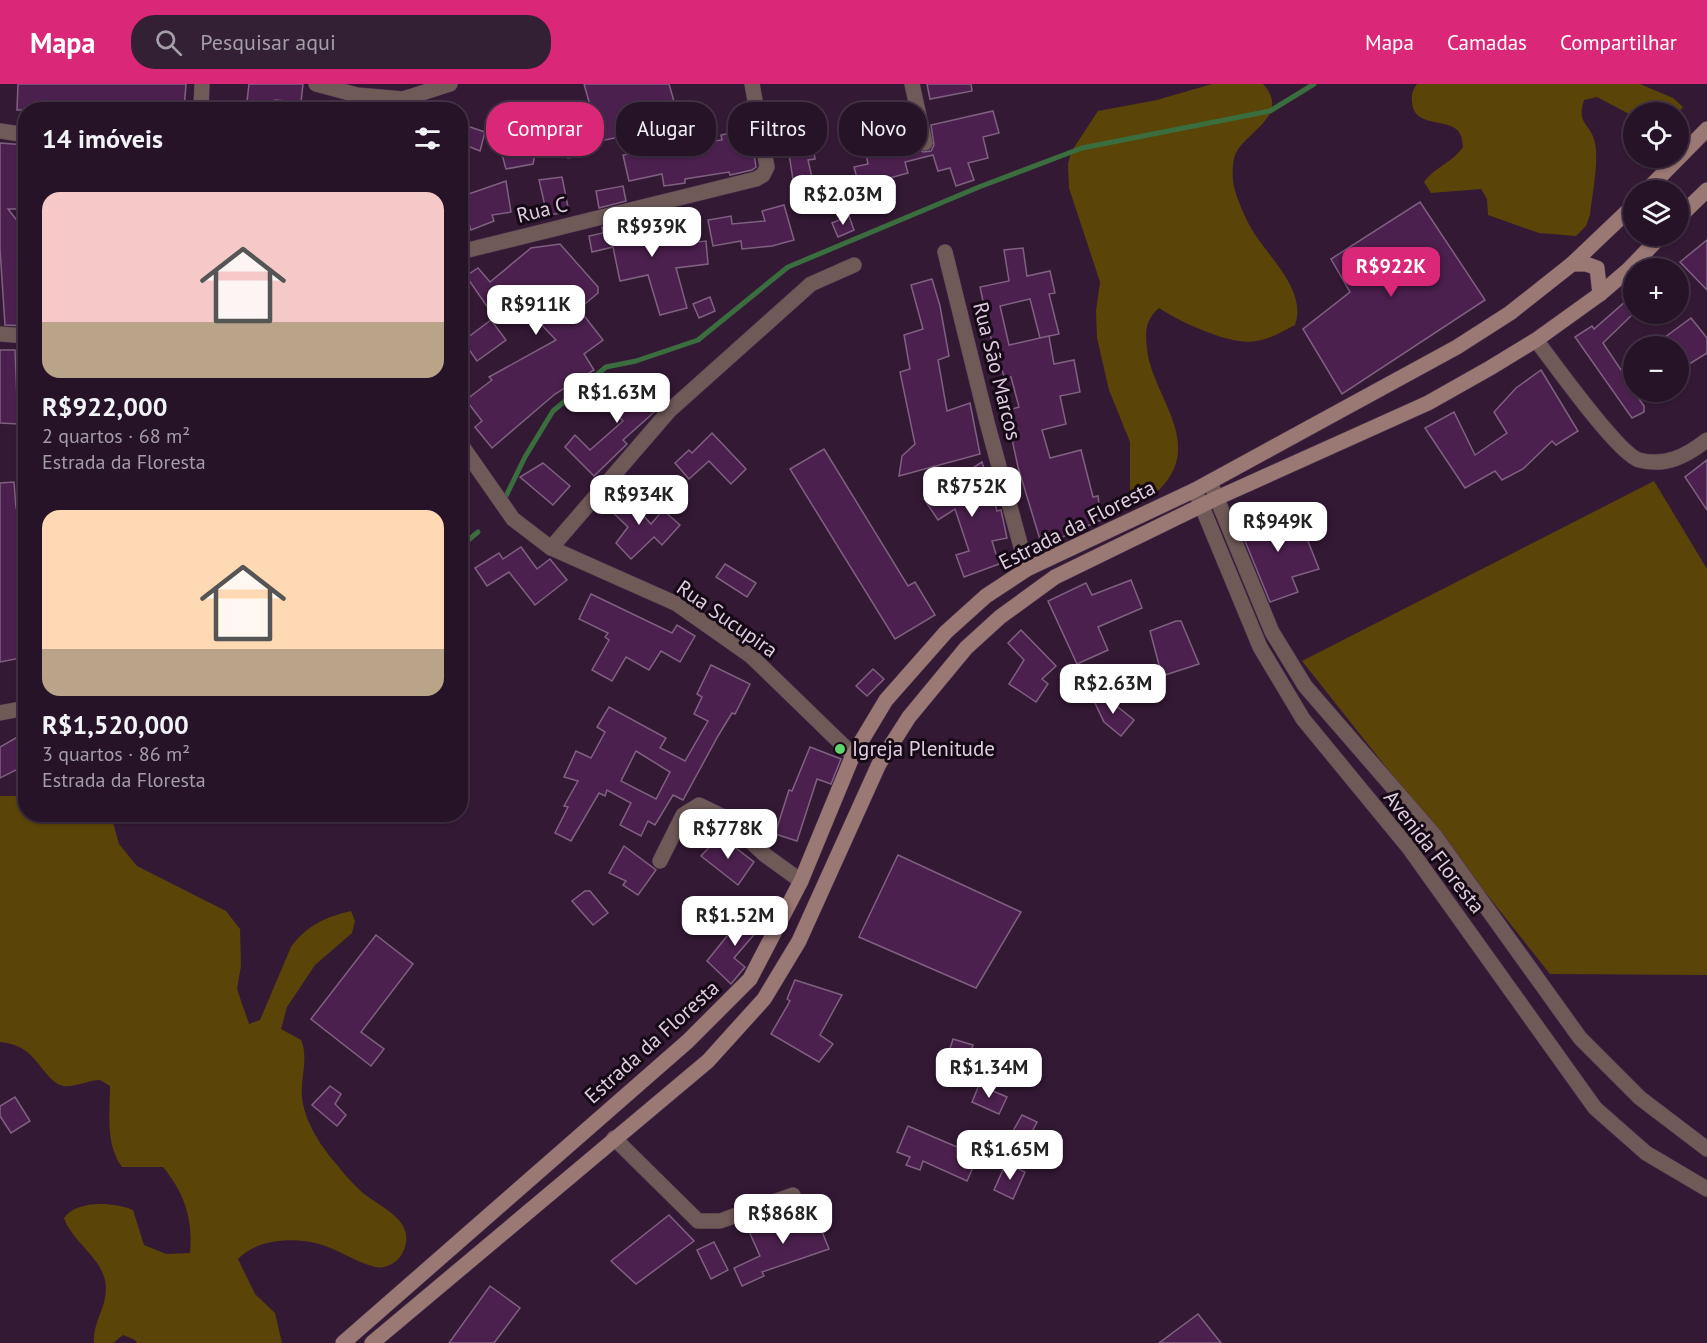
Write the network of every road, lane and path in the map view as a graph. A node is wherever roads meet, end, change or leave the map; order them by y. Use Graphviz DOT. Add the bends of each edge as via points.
graph roads {
  1 [pos="202,84"];
  2 [pos="316,84"];
  3 [pos="450,84"];
  4 [pos="752,84"];
  5 [pos="912,84"];
  6 [pos="201,102"];
  7 [pos="916,102"];
  8 [pos="1707,129"];
  9 [pos="0,132"];
  10 [pos="18,134"];
  11 [pos="1657,180"];
  12 [pos="1707,190"];
  13 [pos="1689,207"];
  14 [pos="1623,215"];
  15 [pos="1651,246"];
  16 [pos="468,250"];
  17 [pos="945,252"];
  18 [pos="1572,264"];
  19 [pos="855,265"];
  20 [pos="1600,294"];
  21 [pos="0,334"];
  22 [pos="18,335"];
  23 [pos="1536,340"];
  24 [pos="1707,440"];
  25 [pos="468,454"];
  26 [pos="1210,482"];
  27 [pos="1195,490"];
  28 [pos="1217,498"];
  29 [pos="1200,506"];
  30 [pos="551,548"];
  31 [pos="1028,569"];
  32 [pos="18,710"];
  33 [pos="0,713"];
  34 [pos="853,755"];
  35 [pos="660,861"];
  36 [pos="801,881"];
  37 [pos="614,1138"];
  38 [pos="1707,1149"];
  39 [pos="1707,1189"];
  40 [pos="793,1195"];
  41 [pos="343,1343"];
  42 [pos="372,1343"];
  1 -- 6 [label="street"];
  2 -- 3 [label="street" via="357,95 404,99"];
  4 -- 16 [label="street, Rua C" via="766,167 764,175"];
  5 -- 7 [label="street"];
  8 -- 11 [label="main road"];
  9 -- 10 [label="street"];
  12 -- 13 [label="main road"];
  14 -- 18 [label="main road, Estrada da Floresta"];
  15 -- 20 [label="main road, Estrada da Floresta"];
  17 -- 31 [label="street, Rua São Marcos"];
  18 -- 20 [label="main road" via="1597,268"];
  18 -- 26 [label="main road, Estrada da Floresta" via="1510,313 1457,347"];
  19 -- 30 [label="street" via="811,284 669,411"];
  20 -- 23 [label="main road, Estrada da Floresta"];
  21 -- 22 [label="street"];
  23 -- 24 [label="street" via="1616,441 1636,459 1666,463 1691,453"];
  23 -- 28 [label="main road, Estrada da Floresta" via="1428,404"];
  25 -- 30 [label="street, Rua Sucupira" via="513,519"];
  26 -- 27 [label="main road, Estrada da Floresta"];
  26 -- 28 [label="street, Avenida Floresta"];
  27 -- 29 [label="street, Avenida Floresta"];
  27 -- 31 [label="main road, Estrada da Floresta"];
  28 -- 29 [label="main road, Estrada da Floresta"];
  28 -- 38 [label="street, Avenida Floresta" via="1272,632 1305,686 1435,836 1580,1038 1640,1098"];
  29 -- 37 [label="main road, Estrada da Floresta" via="1055,577 1000,616 966,648 909,717 879,764 799,941 764,999 708,1061"];
  29 -- 39 [label="street, Avenida Floresta" via="1260,647 1303,719 1409,848 1595,1108 1647,1153"];
  30 -- 34 [label="street, Rua Sucupira" via="677,604 751,656"];
  31 -- 34 [label="main road, Estrada da Floresta" via="987,596 946,632 886,700"];
  32 -- 33 [label="street"];
  34 -- 36 [label="main road, Estrada da Floresta"];
  35 -- 36 [label="street" via="683,815 699,805 726,818 765,855"];
  36 -- 41 [label="main road, Estrada da Floresta" via="750,980 733,998"];
  37 -- 40 [label="street" via="698,1221 720,1221"];
  37 -- 42 [label="main road, Estrada da Floresta"];
}
